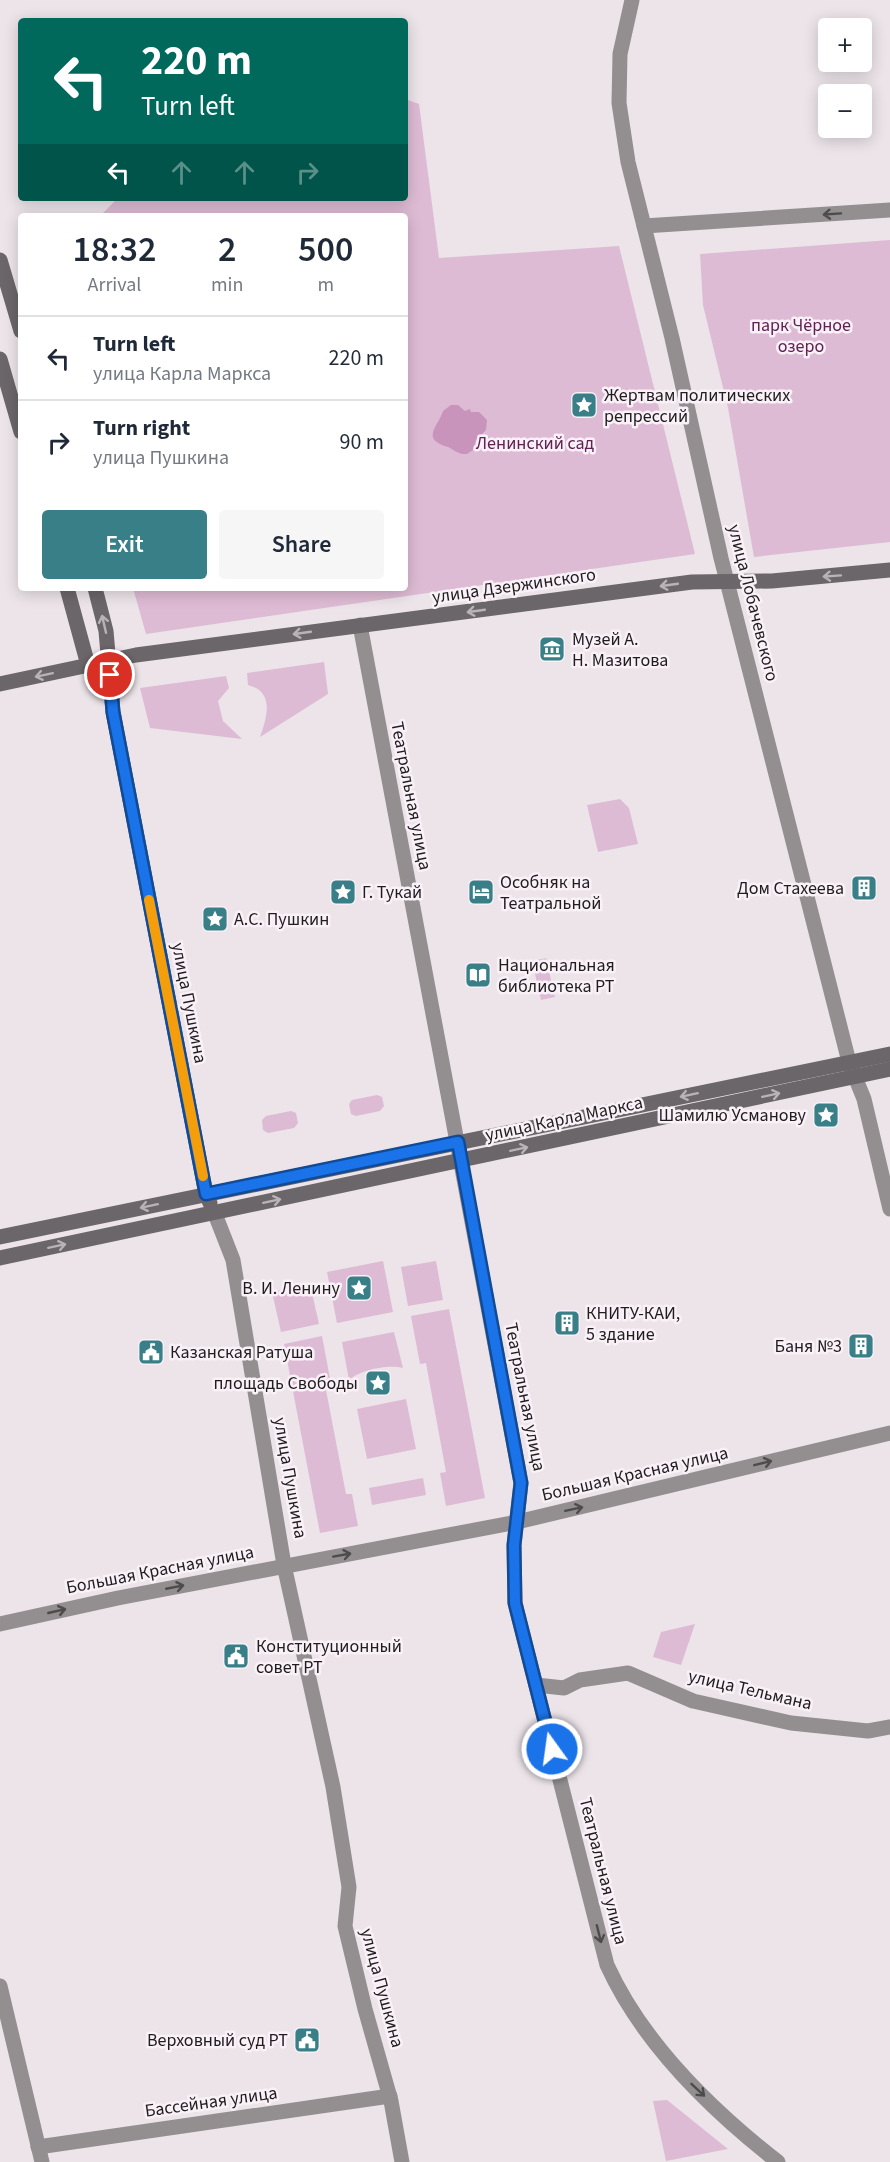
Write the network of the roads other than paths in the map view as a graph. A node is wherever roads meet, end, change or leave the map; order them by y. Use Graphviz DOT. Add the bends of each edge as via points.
graph roads {
  1 [pos="632,0"];
  2 [pos="890,210"];
  3 [pos="644,226"];
  4 [pos="0,260"];
  5 [pos="18,321"];
  6 [pos="0,359"];
  7 [pos="18,422"];
  8 [pos="890,570"];
  9 [pos="727,582"];
  10 [pos="68,591"];
  11 [pos="96,591"];
  12 [pos="360,625"];
  13 [pos="109,661"];
  14 [pos="88,664"];
  15 [pos="0,684"];
  16 [pos="890,1054"];
  17 [pos="849,1062"];
  18 [pos="890,1069"];
  19 [pos="856,1077"];
  20 [pos="458,1142"];
  21 [pos="462,1161"];
  22 [pos="206,1194"];
  23 [pos="890,1209"];
  24 [pos="215,1214"];
  25 [pos="0,1237"];
  26 [pos="0,1258"];
  27 [pos="890,1432"];
  28 [pos="517,1522"];
  29 [pos="284,1565"];
  30 [pos="0,1624"];
  31 [pos="536,1685"];
  32 [pos="890,1727"];
  33 [pos="0,1986"];
  34 [pos="390,2096"];
  35 [pos="38,2146"];
  36 [pos="760,2157"];
  37 [pos="42,2162"];
  38 [pos="402,2162"];
  39 [pos="777,2162"];
  1 -- 3 [label="street, улица Лобачевского" via="620,54 619,103"];
  2 -- 3 [label="street, one-way"];
  3 -- 9 [label="street, улица Лобачевского"];
  4 -- 5 [label="main road"];
  6 -- 7 [label="main road"];
  8 -- 9 [label="main road, улица Дзержинского, one-way"];
  9 -- 12 [label="main road, улица Дзержинского, one-way" via="692,582"];
  9 -- 17 [label="street, улица Лобачевского"];
  10 -- 14 [label="main road"];
  13 -- 11 [label="main road, улица Пушкина, one-way"];
  12 -- 13 [label="main road, улица Дзержинского, one-way"];
  12 -- 20 [label="street, Театральная улица"];
  13 -- 14 [label="main road, улица Дзержинского"];
  13 -- 22 [label="main road, улица Пушкина" via="113,712"];
  14 -- 15 [label="main road, улица Дзержинского, one-way"];
  16 -- 17 [label="main road, улица Карла Маркса"];
  17 -- 19 [label="street, улица Лобачевского"];
  17 -- 20 [label="main road, улица Карла Маркса, one-way"];
  18 -- 19 [label="main road, улица Карла Маркса"];
  21 -- 19 [label="main road, улица Карла Маркса, one-way"];
  19 -- 23 [label="street, улица Лобачевского"];
  20 -- 21 [label="street, Театральная улица"];
  20 -- 22 [label="main road, улица Карла Маркса"];
  24 -- 21 [label="main road, улица Карла Маркса, one-way"];
  21 -- 28 [label="street, Театральная улица" via="521,1483"];
  22 -- 24 [label="main road, улица Пушкина"];
  22 -- 25 [label="main road, улица Карла Маркса, one-way"];
  26 -- 24 [label="main road, улица Карла Маркса, one-way"];
  24 -- 29 [label="street, улица Пушкина" via="233,1260"];
  28 -- 27 [label="street, Большая Красная улица, one-way"];
  29 -- 28 [label="street, Большая Красная улица, one-way"];
  28 -- 31 [label="street, Театральная улица" via="515,1603"];
  30 -- 29 [label="street, Большая Красная улица, one-way"];
  29 -- 34 [label="street, улица Пушкина" via="333,1787 349,1887 345,1926"];
  31 -- 32 [label="street, улица Тельмана" via="564,1688 580,1680 628,1673 693,1701 791,1723 868,1731"];
  31 -- 36 [label="street, Театральная улица, one-way" via="607,1965 626,2002 672,2065"];
  33 -- 35 [label="street"];
  34 -- 35 [label="street, Бассейная улица"];
  34 -- 38 [label="street, улица Пушкина"];
  35 -- 37 [label="street"];
  36 -- 39 [label="street, Театральная улица"];
}
